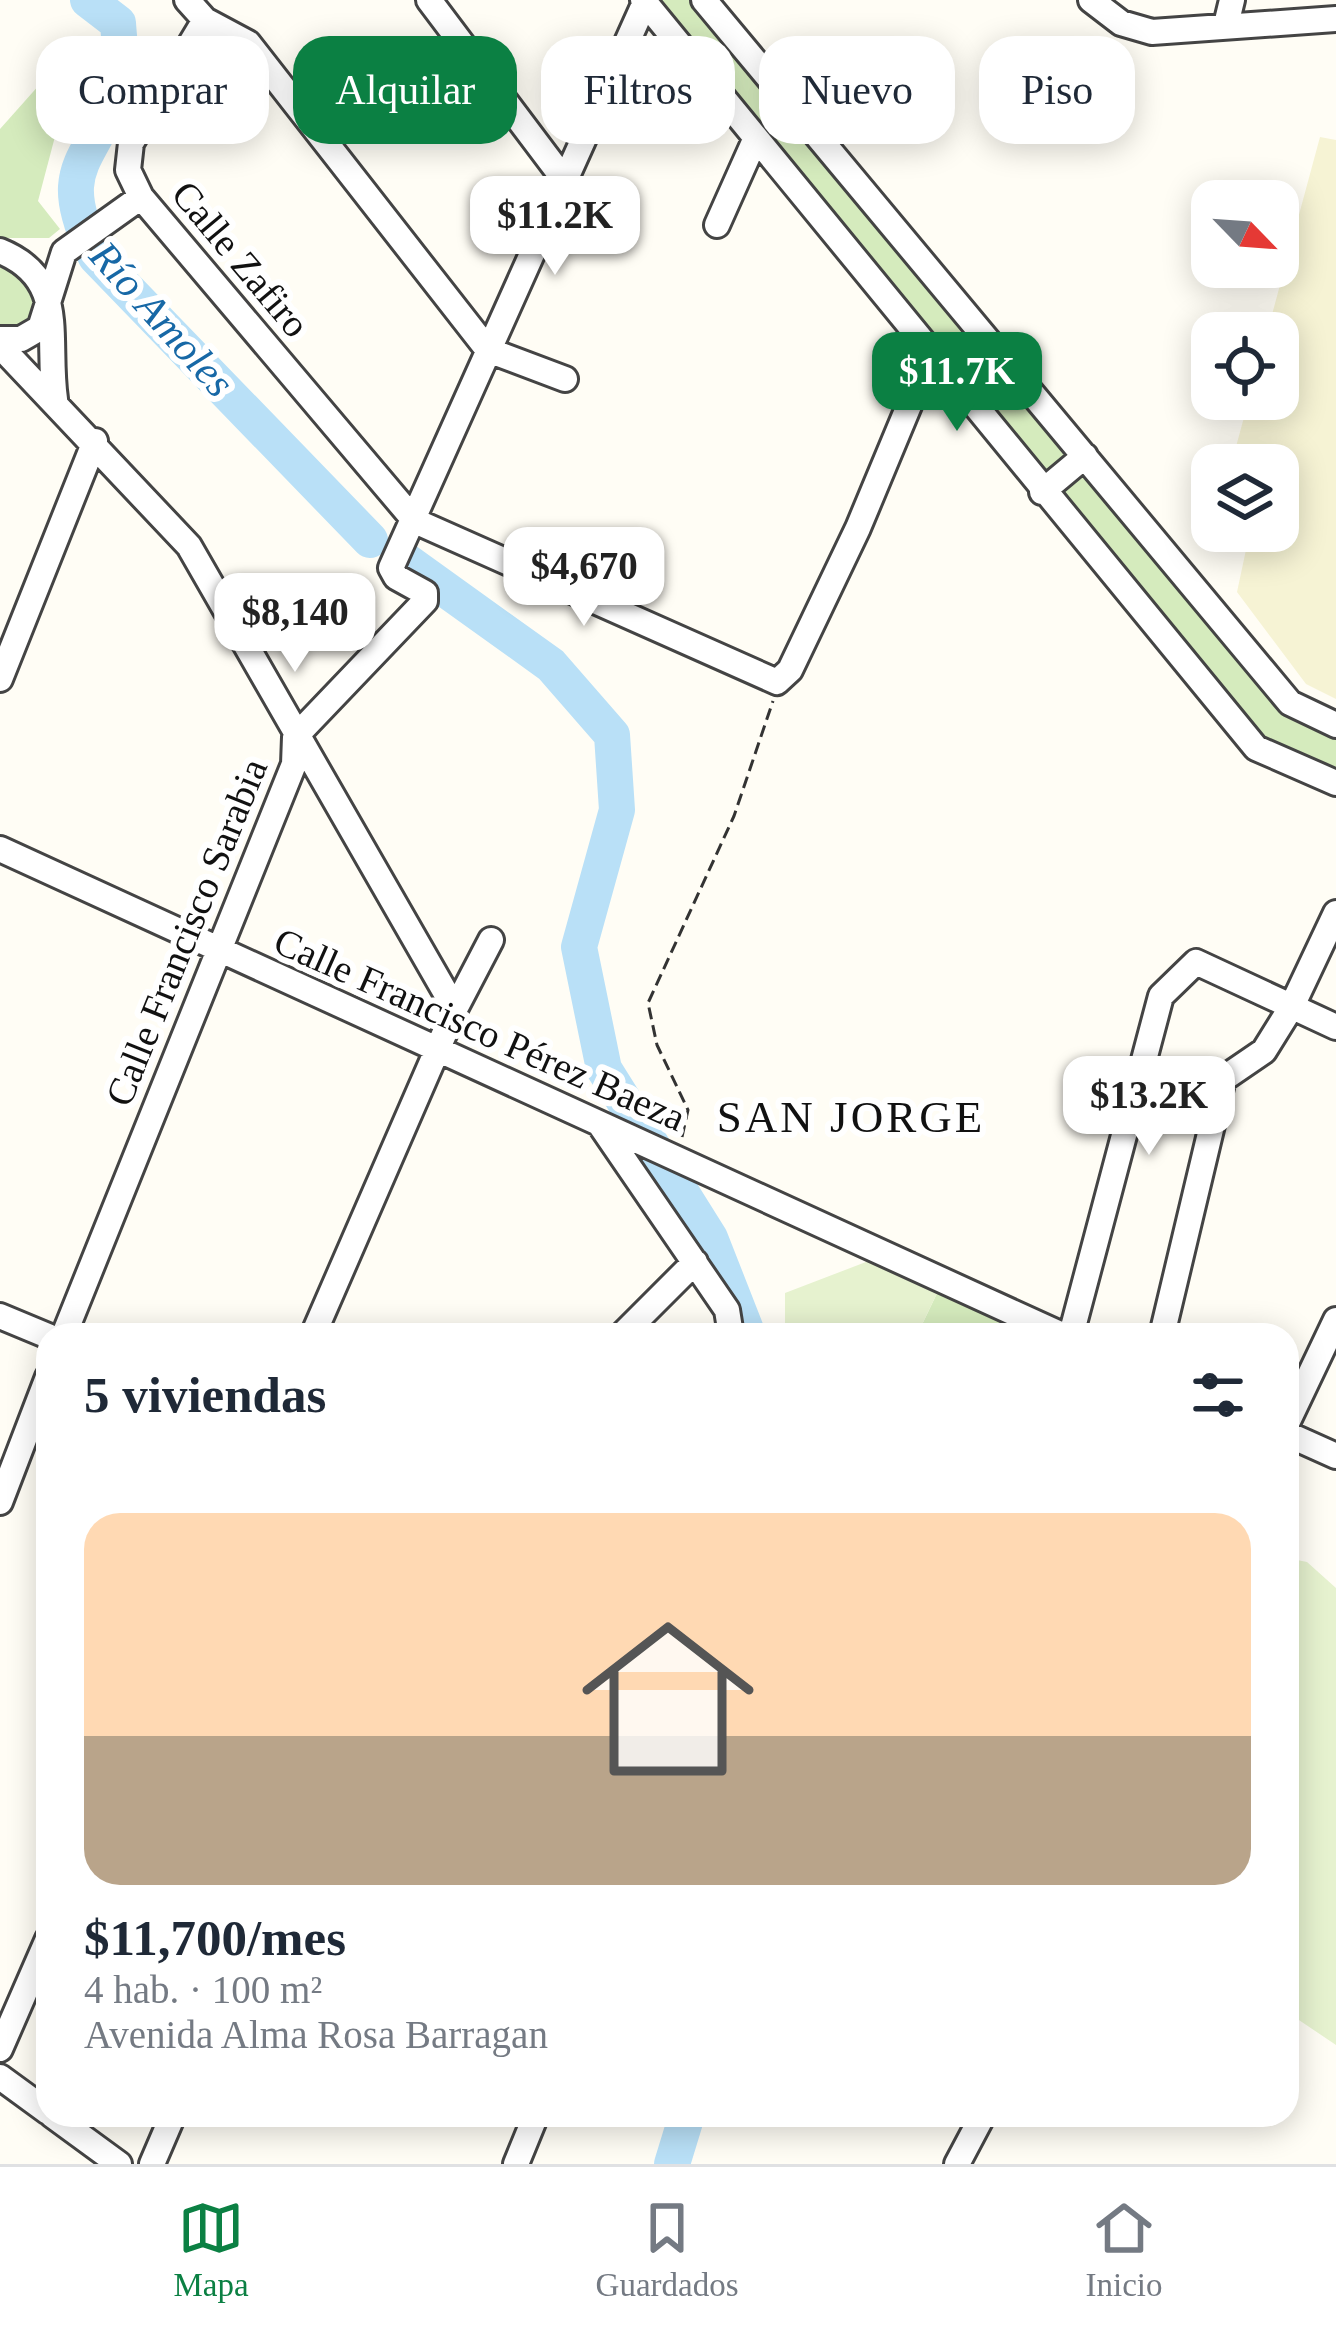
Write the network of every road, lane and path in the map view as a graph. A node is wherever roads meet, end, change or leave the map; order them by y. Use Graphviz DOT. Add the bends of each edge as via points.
graph roads {
  1 [pos="187,0"];
  2 [pos="429,0"];
  3 [pos="704,0"];
  4 [pos="1091,0"];
  5 [pos="645,1"];
  6 [pos="1124,12"];
  7 [pos="1229,12"];
  8 [pos="205,20"];
  9 [pos="1336,20"];
  10 [pos="755,140"];
  11 [pos="566,182"];
  12 [pos="141,197"];
  13 [pos="717,225"];
  14 [pos="69,248"];
  15 [pos="7,257"];
  16 [pos="50,304"];
  17 [pos="0,343"];
  18 [pos="488,350"];
  19 [pos="946,372"];
  20 [pos="565,379"];
  21 [pos="55,399"];
  22 [pos="95,441"];
  23 [pos="1085,456"];
  24 [pos="1042,492"];
  25 [pos="413,525"];
  26 [pos="0,679"];
  27 [pos="777,682"];
  28 [pos="1336,725"];
  29 [pos="295,737"];
  30 [pos="1336,783"];
  31 [pos="0,849"];
  32 [pos="1336,913"];
  33 [pos="491,940"];
  34 [pos="217,949"];
  35 [pos="1292,1006"];
  36 [pos="455,1009"];
  37 [pos="1336,1027"];
  38 [pos="436,1051"];
  39 [pos="602,1125"];
  40 [pos="671,1155"];
  41 [pos="695,1262"];
  42 [pos="0,1316"];
  43 [pos="1336,1321"];
  44 [pos="69,1323"];
  45 [pos="318,1323"];
  46 [pos="634,1323"];
  47 [pos="729,1323"];
  48 [pos="1040,1323"];
  49 [pos="1069,1323"];
  50 [pos="1165,1323"];
  51 [pos="36,1331"];
  52 [pos="1299,1399"];
  53 [pos="36,1409"];
  54 [pos="1299,1439"];
  55 [pos="1336,1456"];
  56 [pos="0,1502"];
  57 [pos="36,1966"];
  58 [pos="0,2049"];
  59 [pos="0,2077"];
  60 [pos="36,2104"];
  61 [pos="68,2127"];
  62 [pos="168,2127"];
  63 [pos="531,2127"];
  64 [pos="977,2127"];
  65 [pos="118,2164"];
  66 [pos="152,2164"];
  67 [pos="516,2164"];
  68 [pos="957,2164"];
  1 -- 8 [label="street"];
  2 -- 11 [label="street"];
  3 -- 23 [label="street"];
  4 -- 6 [label="street"];
  5 -- 10 [label="street"];
  5 -- 11 [label="street"];
  6 -- 7 [label="street" via="1152,32"];
  7 -- 9 [label="street"];
  8 -- 12 [label="street, Calle Zafiro" via="131,143 128,170"];
  8 -- 18 [label="street" via="248,43"];
  10 -- 13 [label="street"];
  10 -- 19 [label="street"];
  11 -- 18 [label="street"];
  12 -- 14 [label="street"];
  12 -- 25 [label="street, Calle Zafiro"];
  14 -- 15 [label="street"];
  14 -- 16 [label="street"];
  15 -- 16 [label="street" via="44,284"];
  16 -- 17 [label="street" via="33,334"];
  16 -- 21 [label="street"];
  17 -- 21 [label="street"];
  18 -- 20 [label="street"];
  18 -- 25 [label="street"];
  19 -- 24 [label="street"];
  19 -- 27 [label="street" via="918,384 859,528"];
  21 -- 22 [label="street"];
  22 -- 26 [label="street"];
  22 -- 29 [label="street" via="189,545"];
  23 -- 24 [label="street"];
  23 -- 28 [label="street" via="1290,704"];
  24 -- 30 [label="street" via="1256,748"];
  25 -- 27 [label="street"];
  25 -- 29 [label="street, Calle Francisco Sarabia" via="391,568 425,601"];
  27 -- 40 [label="path" via="734,816 648,1003 657,1045 688,1110"];
  29 -- 34 [label="street, Calle Francisco Sarabia" via="295,764"];
  29 -- 36 [label="street"];
  31 -- 34 [label="street, Calle Francisco Pérez Baeza"];
  32 -- 35 [label="street"];
  33 -- 36 [label="street"];
  34 -- 38 [label="street, Calle Francisco Pérez Baeza"];
  34 -- 44 [label="street, Calle Francisco Sarabia"];
  35 -- 37 [label="street"];
  35 -- 49 [label="street" via="1196,962 1162,996"];
  35 -- 50 [label="street" via="1264,1051 1223,1079"];
  36 -- 38 [label="street"];
  38 -- 39 [label="street, Calle Francisco Pérez Baeza"];
  38 -- 45 [label="street"];
  39 -- 40 [label="street, Calle Francisco Pérez Baeza"];
  39 -- 41 [label="street"];
  40 -- 48 [label="street, Calle Francisco Pérez Baeza"];
  41 -- 46 [label="street"];
  41 -- 47 [label="street"];
  42 -- 51 [label="street"];
  43 -- 52 [label="street"];
  53 -- 56 [label="street"];
  54 -- 55 [label="street"];
  57 -- 58 [label="street"];
  59 -- 60 [label="street"];
  61 -- 65 [label="street"];
  62 -- 66 [label="street"];
  63 -- 67 [label="street"];
  64 -- 68 [label="street"];
}
